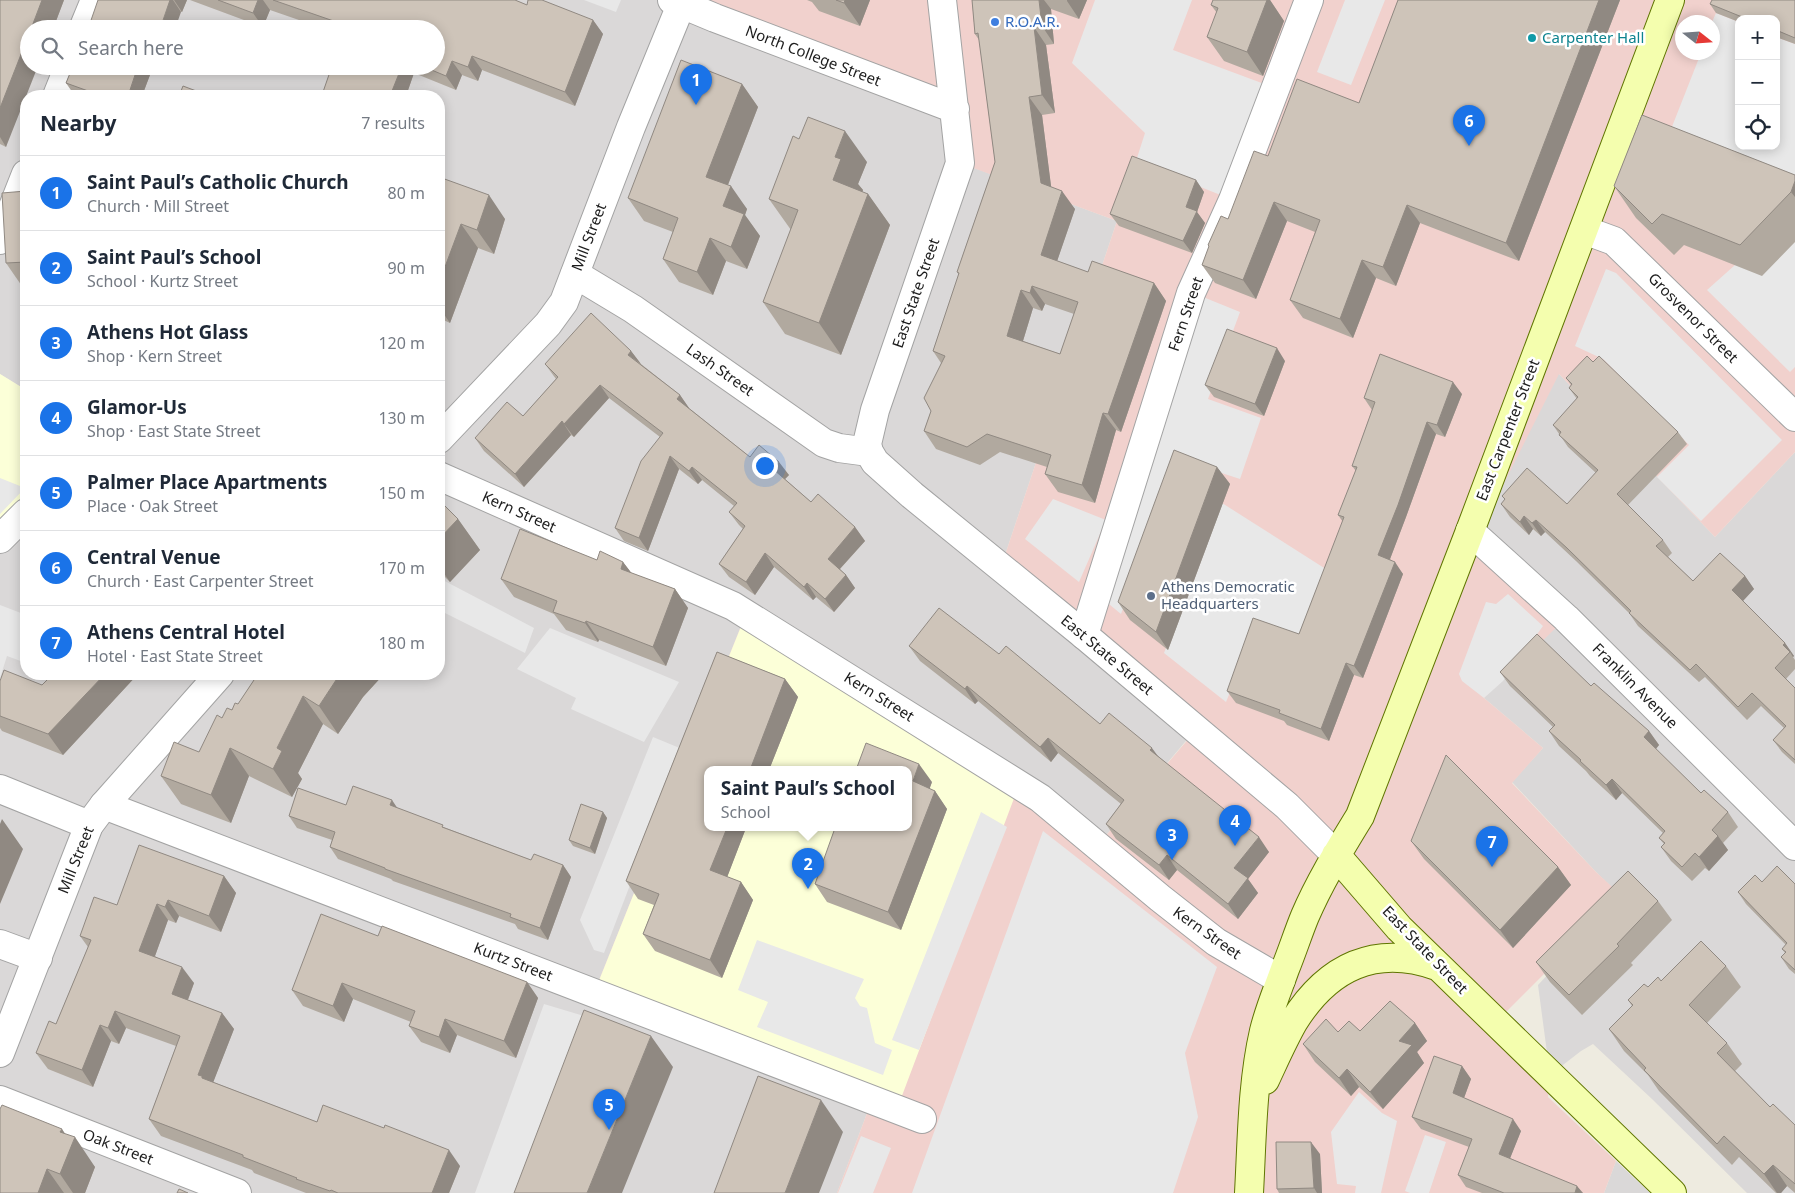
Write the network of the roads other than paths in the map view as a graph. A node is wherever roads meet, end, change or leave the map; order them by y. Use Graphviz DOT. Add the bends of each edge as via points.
graph roads {
  1 [pos="95,0"];
  2 [pos="942,0"];
  3 [pos="1309,0"];
  4 [pos="1670,0"];
  5 [pos="679,1"];
  6 [pos="87,20"];
  7 [pos="65,75"];
  8 [pos="59,90"];
  9 [pos="954,109"];
  10 [pos="20,189"];
  11 [pos="1584,230"];
  12 [pos="0,240"];
  13 [pos="575,274"];
  14 [pos="1795,417"];
  15 [pos="445,433"];
  16 [pos="869,452"];
  17 [pos="445,479"];
  18 [pos="20,519"];
  19 [pos="1470,532"];
  20 [pos="0,539"];
  21 [pos="1084,635"];
  22 [pos="215,680"];
  23 [pos="0,789"];
  24 [pos="97,815"];
  25 [pos="1795,846"];
  26 [pos="1336,855"];
  27 [pos="0,944"];
  28 [pos="38,958"];
  29 [pos="1438,966"];
  30 [pos="1281,980"];
  31 [pos="606,998"];
  32 [pos="596,1022"];
  33 [pos="0,1053"];
  34 [pos="0,1100"];
  35 [pos="1254,1104"];
  36 [pos="922,1119"];
  37 [pos="237,1193"];
  38 [pos="1249,1193"];
  39 [pos="1672,1193"];
  1 -- 6 [label="street"];
  2 -- 9 [label="street, East State Street"];
  3 -- 21 [label="street, Fern Street" via="1233,200 1191,293"];
  4 -- 11 [label="main road, East Carpenter Street"];
  5 -- 9 [label="street, North College Street"];
  5 -- 13 [label="street, Mill Street"];
  7 -- 8 [label="street"];
  9 -- 16 [label="street, East State Street" via="960,163 875,410"];
  10 -- 12 [label="street"];
  11 -- 14 [label="street, Grosvenor Street" via="1614,241"];
  11 -- 19 [label="main road, East Carpenter Street"];
  13 -- 15 [label="street, Mill Street" via="564,302 548,324"];
  13 -- 16 [label="street, Lash Street" via="633,309 822,441 839,448"];
  16 -- 21 [label="street, East State Street" via="875,462 912,495"];
  17 -- 30 [label="street, Kern Street" via="733,606 1040,798 1216,942"];
  18 -- 20 [label="street"];
  19 -- 25 [label="street, Franklin Avenue" via="1566,618"];
  19 -- 26 [label="main road, East Carpenter Street" via="1360,816"];
  21 -- 26 [label="street, East State Street" via="1286,806"];
  22 -- 24 [label="street, Mill Street"];
  23 -- 24 [label="street, Kurtz Street"];
  24 -- 28 [label="street, Mill Street"];
  24 -- 31 [label="street, Kurtz Street"];
  26 -- 29 [label="main road, East State Street" via="1398,928"];
  26 -- 30 [label="main road, East Carpenter Street" via="1305,917"];
  27 -- 28 [label="street"];
  28 -- 33 [label="street, Mill Street"];
  29 -- 35 [label="main road" via="1419,959 1388,957 1354,964 1338,973 1316,992 1294,1022"];
  29 -- 39 [label="main road, East State Street"];
  30 -- 35 [label="main road, East Carpenter Street" via="1264,1030"];
  31 -- 32 [label="street"];
  31 -- 36 [label="street, Kurtz Street"];
  34 -- 37 [label="street, Oak Street"];
  35 -- 38 [label="main road, East Carpenter Street"];
}
